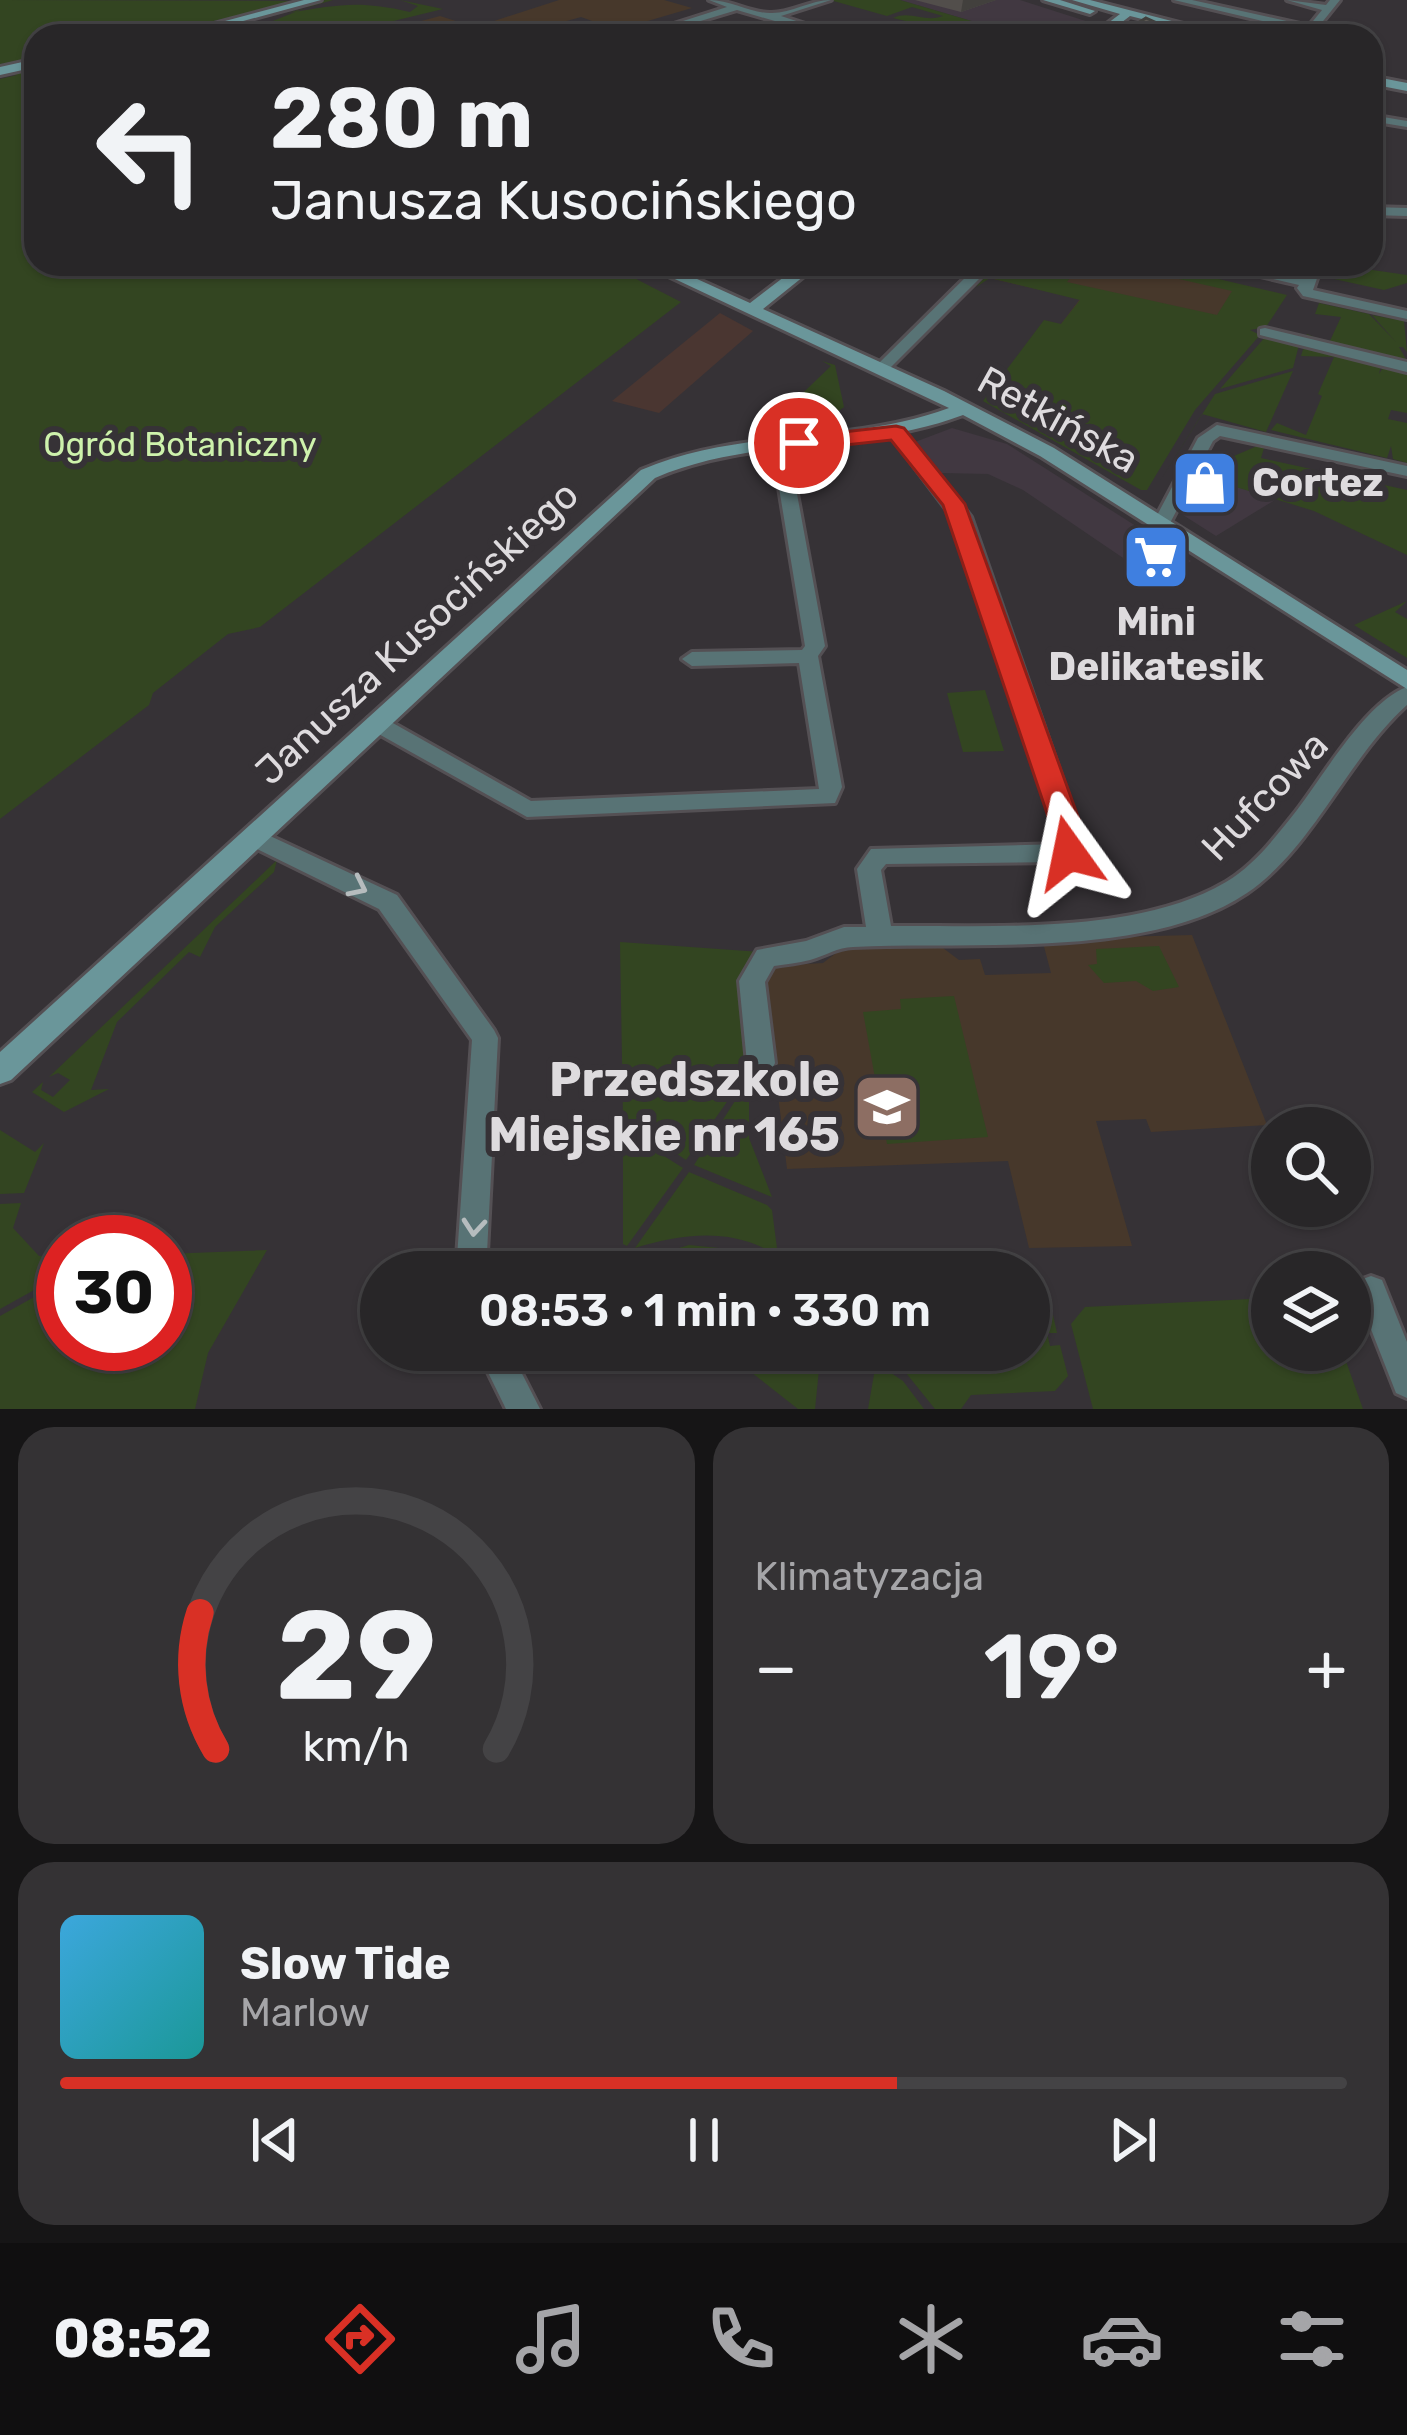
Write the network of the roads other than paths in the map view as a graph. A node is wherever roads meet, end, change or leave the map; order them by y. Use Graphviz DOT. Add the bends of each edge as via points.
graph roads {
  1 [pos="316,0"];
  2 [pos="714,0"];
  3 [pos="760,0"];
  4 [pos="826,0"];
  5 [pos="1048,0"];
  6 [pos="1077,0"];
  7 [pos="1179,0"];
  8 [pos="1292,0"];
  9 [pos="1331,4"];
  10 [pos="738,7"];
  11 [pos="264,13"];
  12 [pos="1124,15"];
  13 [pos="772,16"];
  14 [pos="211,24"];
  15 [pos="222,24"];
  16 [pos="681,24"];
  17 [pos="798,24"];
  18 [pos="1112,24"];
  19 [pos="1153,24"];
  20 [pos="1167,24"];
  21 [pos="1273,24"];
  22 [pos="677,276"];
  23 [pos="795,276"];
  24 [pos="975,276"];
  25 [pos="1276,276"];
  26 [pos="1309,276"];
  27 [pos="1306,282"];
  28 [pos="751,310"];
  29 [pos="1407,315"];
  30 [pos="1265,332"];
  31 [pos="1407,367"];
  32 [pos="881,369"];
  33 [pos="964,408"];
  34 [pos="896,433"];
  35 [pos="780,446"];
  36 [pos="1407,471"];
  37 [pos="1163,520"];
  38 [pos="808,656"];
  39 [pos="692,658"];
  40 [pos="1407,680"];
  41 [pos="1407,694"];
  42 [pos="376,723"];
  43 [pos="253,836"];
  44 [pos="880,935"];
  45 [pos="761,1063"];
  46 [pos="0,1071"];
  47 [pos="472,1251"];
  48 [pos="1371,1291"];
  49 [pos="504,1371"];
  50 [pos="1407,1382"];
  51 [pos="524,1409"];
  1 -- 11 [label="street"];
  2 -- 10 [label="street"];
  3 -- 10 [label="street"];
  4 -- 13 [label="street"];
  5 -- 12 [label="street"];
  6 -- 12 [label="street"];
  7 -- 21 [label="street"];
  8 -- 9 [label="street"];
  10 -- 13 [label="street"];
  10 -- 16 [label="street"];
  11 -- 14 [label="street"];
  11 -- 15 [label="street"];
  12 -- 18 [label="street"];
  12 -- 19 [label="street"];
  12 -- 20 [label="street"];
  13 -- 17 [label="street"];
  22 -- 28 [label="street, Retkińska"];
  23 -- 28 [label="street"];
  24 -- 32 [label="street"];
  25 -- 27 [label="street"];
  26 -- 27 [label="street"];
  27 -- 29 [label="street" via="1304,290 1316,296"];
  28 -- 32 [label="street, Retkińska"];
  30 -- 31 [label="street"];
  32 -- 33 [label="street, Retkińska"];
  33 -- 34 [label="street, Janusza Kusocińskiego"];
  33 -- 37 [label="street, Retkińska"];
  34 -- 35 [label="street, Janusza Kusocińskiego"];
  34 -- 44 [label="street" via="962,517 1074,847 977,857 879,855 868,869"];
  35 -- 38 [label="street" via="815,646"];
  35 -- 42 [label="street, Janusza Kusocińskiego" via="693,456 648,474"];
  36 -- 37 [label="street" via="1217,430"];
  37 -- 40 [label="street, Retkińska"];
  38 -- 39 [label="street"];
  38 -- 42 [label="street" via="831,787 820,799 527,809"];
  41 -- 44 [label="street, Hufcowa" via="1239,886 1128,924"];
  42 -- 43 [label="street, Janusza Kusocińskiego"];
  43 -- 46 [label="street, Janusza Kusocińskiego"];
  43 -- 47 [label="street, one-way" via="388,902 485,1038"];
  44 -- 45 [label="street, Hufcowa" via="830,940 758,964 752,981"];
  48 -- 50 [label="street"];
  49 -- 51 [label="street"];
}
